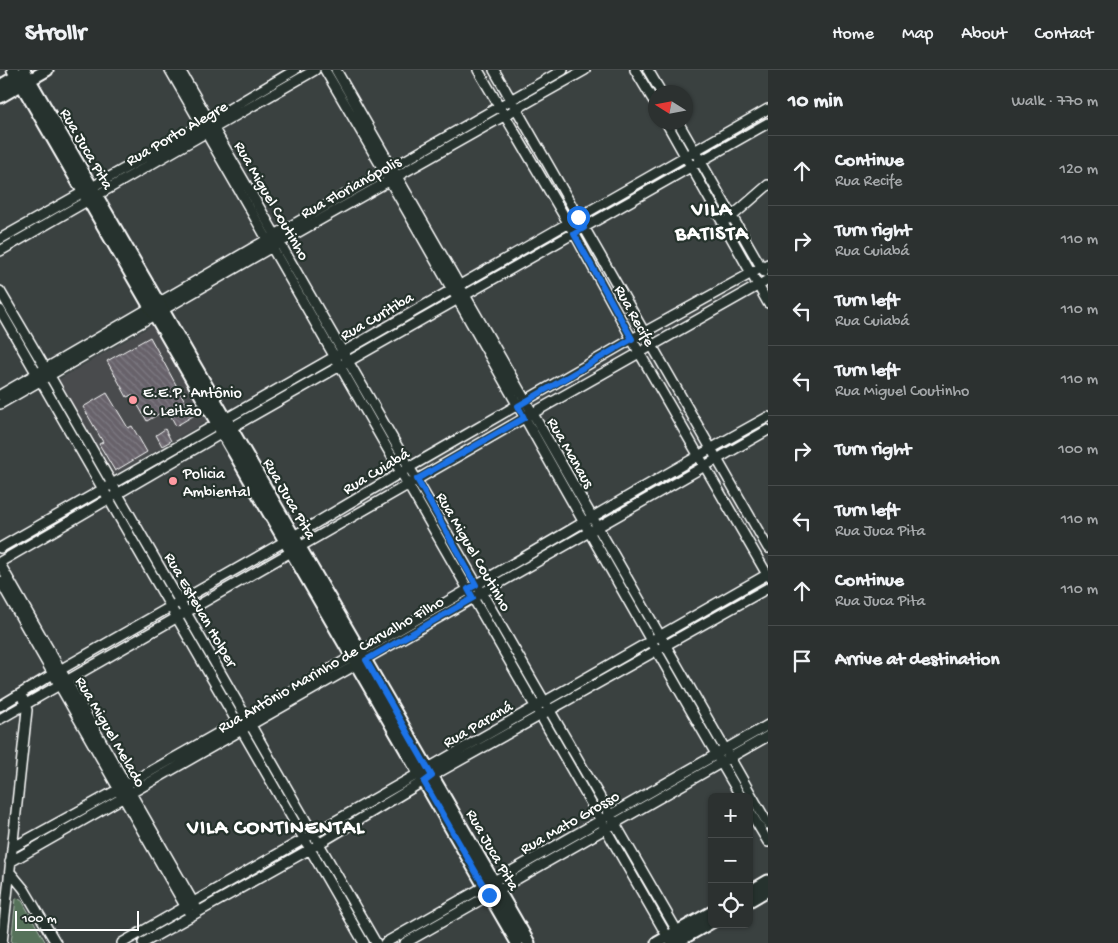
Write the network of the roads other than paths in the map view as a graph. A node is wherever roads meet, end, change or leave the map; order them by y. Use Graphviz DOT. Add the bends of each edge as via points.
graph roads {
  1 [pos="47,70"];
  2 [pos="170,70"];
  3 [pos="180,70"];
  4 [pos="294,70"];
  5 [pos="315,70"];
  6 [pos="325,70"];
  7 [pos="336,70"];
  8 [pos="478,70"];
  9 [pos="494,70"];
  10 [pos="563,70"];
  11 [pos="585,70"];
  12 [pos="636,70"];
  13 [pos="648,70"];
  14 [pos="22,75"];
  15 [pos="657,85"];
  16 [pos="0,86"];
  17 [pos="648,91"];
  18 [pos="0,97"];
  19 [pos="511,99"];
  20 [pos="498,106"];
  21 [pos="516,109"];
  22 [pos="768,109"];
  23 [pos="505,115"];
  24 [pos="768,123"];
  25 [pos="208,126"];
  26 [pos="670,130"];
  27 [pos="683,130"];
  28 [pos="694,150"];
  29 [pos="685,156"];
  30 [pos="701,162"];
  31 [pos="692,168"];
  32 [pos="388,170"];
  33 [pos="394,179"];
  34 [pos="768,185"];
  35 [pos="90,193"];
  36 [pos="732,216"];
  37 [pos="578,217"];
  38 [pos="567,223"];
  39 [pos="724,225"];
  40 [pos="584,228"];
  41 [pos="574,234"];
  42 [pos="0,239"];
  43 [pos="273,241"];
  44 [pos="0,251"];
  45 [pos="765,266"];
  46 [pos="751,274"];
  47 [pos="768,280"];
  48 [pos="758,286"];
  49 [pos="456,287"];
  50 [pos="0,291"];
  51 [pos="461,297"];
  52 [pos="768,303"];
  53 [pos="157,309"];
  54 [pos="0,310"];
  55 [pos="644,332"];
  56 [pos="632,339"];
  57 [pos="653,346"];
  58 [pos="338,354"];
  59 [pos="640,354"];
  60 [pos="344,364"];
  61 [pos="48,372"];
  62 [pos="39,377"];
  63 [pos="0,395"];
  64 [pos="0,404"];
  65 [pos="522,404"];
  66 [pos="528,416"];
  67 [pos="768,417"];
  68 [pos="224,426"];
  69 [pos="768,430"];
  70 [pos="711,448"];
  71 [pos="698,455"];
  72 [pos="717,459"];
  73 [pos="705,466"];
  74 [pos="410,467"];
  75 [pos="401,472"];
  76 [pos="417,479"];
  77 [pos="113,484"];
  78 [pos="408,485"];
  79 [pos="103,490"];
  80 [pos="118,493"];
  81 [pos="108,499"];
  82 [pos="588,519"];
  83 [pos="594,529"];
  84 [pos="289,538"];
  85 [pos="0,548"];
  86 [pos="768,548"];
  87 [pos="296,550"];
  88 [pos="0,563"];
  89 [pos="768,575"];
  90 [pos="0,581"];
  91 [pos="472,587"];
  92 [pos="768,588"];
  93 [pos="482,593"];
  94 [pos="473,598"];
  95 [pos="179,600"];
  96 [pos="170,606"];
  97 [pos="186,612"];
  98 [pos="177,618"];
  99 [pos="660,636"];
  100 [pos="652,641"];
  101 [pos="665,645"];
  102 [pos="657,650"];
  103 [pos="358,658"];
  104 [pos="56,672"];
  105 [pos="63,683"];
  106 [pos="21,695"];
  107 [pos="25,705"];
  108 [pos="0,706"];
  109 [pos="542,709"];
  110 [pos="246,716"];
  111 [pos="0,719"];
  112 [pos="236,721"];
  113 [pos="251,725"];
  114 [pos="768,725"];
  115 [pos="242,730"];
  116 [pos="768,736"];
  117 [pos="721,751"];
  118 [pos="730,758"];
  119 [pos="722,763"];
  120 [pos="426,775"];
  121 [pos="125,791"];
  122 [pos="739,793"];
  123 [pos="611,814"];
  124 [pos="753,817"];
  125 [pos="601,820"];
  126 [pos="616,824"];
  127 [pos="768,824"];
  128 [pos="606,829"];
  129 [pos="314,834"];
  130 [pos="304,839"];
  131 [pos="768,842"];
  132 [pos="319,844"];
  133 [pos="12,848"];
  134 [pos="310,850"];
  135 [pos="10,867"];
  136 [pos="768,881"];
  137 [pos="492,888"];
  138 [pos="753,890"];
  139 [pos="768,890"];
  140 [pos="753,899"];
  141 [pos="189,905"];
  142 [pos="195,914"];
  143 [pos="708,915"];
  144 [pos="708,924"];
  145 [pos="676,939"];
  146 [pos="2,943"];
  147 [pos="56,943"];
  148 [pos="122,943"];
  149 [pos="143,943"];
  150 [pos="364,943"];
  151 [pos="376,943"];
  152 [pos="385,943"];
  153 [pos="405,943"];
  154 [pos="517,943"];
  155 [pos="529,943"];
  156 [pos="657,943"];
  1 -- 14 [label="street"];
  2 -- 25 [label="street, Rua Miguel Coutinho"];
  3 -- 25 [label="street, Rua Miguel Coutinho"];
  4 -- 25 [label="street, Rua Porto Alegre"];
  5 -- 25 [label="street, Rua Porto Alegre"];
  6 -- 32 [label="street, Rua Manaus"];
  7 -- 32 [label="street, Rua Manaus"];
  8 -- 20 [label="street, Rua Recife"];
  9 -- 19 [label="street, Rua Recife"];
  10 -- 19 [label="street, Rua Florianópolis"];
  11 -- 21 [label="street, Rua Florianópolis"];
  12 -- 17 [label="street"];
  13 -- 15 [label="street"];
  14 -- 16 [label="street"];
  14 -- 18 [label="street"];
  14 -- 35 [label="street, Rua Juca Pita"];
  19 -- 20 [label="street, Rua Florianópolis"];
  19 -- 21 [label="street, Rua Recife"];
  20 -- 23 [label="street, Rua Recife"];
  20 -- 32 [label="street, Rua Florianópolis"];
  21 -- 23 [label="street, Rua Florianópolis"];
  21 -- 37 [label="street, Rua Recife"];
  22 -- 28 [label="street, Rua Curitiba"];
  23 -- 33 [label="street, Rua Florianópolis"];
  23 -- 38 [label="street, Rua Recife"];
  24 -- 30 [label="street, Rua Curitiba"];
  25 -- 35 [label="street, Rua Porto Alegre"];
  25 -- 43 [label="street, Rua Miguel Coutinho"];
  26 -- 29 [label="street"];
  27 -- 28 [label="street"];
  28 -- 29 [label="street, Rua Curitiba"];
  28 -- 30 [label="street"];
  29 -- 31 [label="street"];
  29 -- 37 [label="street, Rua Curitiba"];
  30 -- 31 [label="street, Rua Curitiba"];
  30 -- 36 [label="street"];
  31 -- 39 [label="street"];
  31 -- 40 [label="street, Rua Curitiba"];
  32 -- 33 [label="street, Rua Manaus"];
  32 -- 43 [label="street, Rua Florianópolis"];
  33 -- 43 [label="street, Rua Florianópolis"];
  33 -- 49 [label="street, Rua Manaus"];
  34 -- 36 [label="street"];
  35 -- 42 [label="street, Rua Porto Alegre"];
  35 -- 44 [label="street, Rua Porto Alegre"];
  35 -- 53 [label="street, Rua Juca Pita"];
  36 -- 39 [label="street"];
  36 -- 45 [label="street"];
  37 -- 38 [label="street, Rua Curitiba"];
  37 -- 40 [label="street, Rua Recife"];
  38 -- 41 [label="street, Rua Recife"];
  38 -- 49 [label="street, Rua Curitiba"];
  39 -- 46 [label="street"];
  40 -- 41 [label="street, Rua Curitiba"];
  40 -- 55 [label="street, Rua Recife"];
  41 -- 51 [label="street, Rua Curitiba"];
  41 -- 56 [label="street, Rua Recife"];
  43 -- 53 [label="street, Rua Florianópolis"];
  43 -- 58 [label="street, Rua Miguel Coutinho"];
  45 -- 46 [label="street, Rua Cuiabá"];
  45 -- 47 [label="street"];
  46 -- 48 [label="street"];
  46 -- 55 [label="street, Rua Cuiabá"];
  47 -- 48 [label="street, Rua Cuiabá"];
  48 -- 52 [label="street"];
  48 -- 57 [label="street, Rua Cuiabá"];
  49 -- 51 [label="street, Rua Manaus"];
  49 -- 58 [label="street, Rua Curitiba"];
  50 -- 61 [label="street, Rua Estevan Holper"];
  51 -- 60 [label="street, Rua Curitiba"];
  51 -- 65 [label="street, Rua Manaus"];
  53 -- 61 [label="street, Rua Florianópolis"];
  53 -- 68 [label="street, Rua Juca Pita"];
  54 -- 62 [label="street, Rua Estevan Holper"];
  55 -- 56 [label="street, Rua Cuiabá"];
  55 -- 57 [label="street, Rua Recife"];
  56 -- 59 [label="street, Rua Recife"];
  56 -- 65 [label="street, Rua Cuiabá"];
  57 -- 59 [label="street, Rua Cuiabá"];
  57 -- 70 [label="street, Rua Recife"];
  58 -- 60 [label="street, Rua Miguel Coutinho"];
  58 -- 68 [label="street, Rua Curitiba"];
  59 -- 66 [label="street, Rua Cuiabá"];
  59 -- 71 [label="street, Rua Recife"];
  60 -- 68 [label="street, Rua Curitiba"];
  60 -- 74 [label="street, Rua Miguel Coutinho"];
  60 -- 75 [label="street, Rua Miguel Coutinho"];
  61 -- 62 [label="street, Rua Florianópolis"];
  61 -- 77 [label="street, Rua Estevan Holper"];
  62 -- 63 [label="street, Rua Florianópolis"];
  62 -- 64 [label="street, Rua Florianópolis"];
  62 -- 79 [label="street, Rua Estevan Holper"];
  65 -- 66 [label="street, Rua Manaus"];
  65 -- 74 [label="street, Rua Cuiabá"];
  66 -- 76 [label="street, Rua Cuiabá"];
  66 -- 82 [label="street, Rua Manaus"];
  67 -- 70 [label="street, Rua Antônio Marinho de Carvalho Filho"];
  68 -- 77 [label="street, Rua Curitiba"];
  68 -- 80 [label="street, Rua Curitiba"];
  68 -- 84 [label="street, Rua Juca Pita"];
  69 -- 72 [label="street, Rua Antônio Marinho de Carvalho Filho"];
  70 -- 71 [label="street, Rua Antônio Marinho de Carvalho Filho"];
  70 -- 72 [label="street, Rua Recife"];
  71 -- 73 [label="street, Rua Recife"];
  71 -- 82 [label="street, Rua Antônio Marinho de Carvalho Filho"];
  72 -- 73 [label="street, Rua Antônio Marinho de Carvalho Filho"];
  72 -- 86 [label="street, Rua Recife"];
  73 -- 83 [label="street, Rua Antônio Marinho de Carvalho Filho"];
  73 -- 89 [label="street, Rua Recife"];
  74 -- 75 [label="street, Rua Cuiabá"];
  74 -- 76 [label="street, Rua Miguel Coutinho"];
  75 -- 78 [label="street, Rua Miguel Coutinho"];
  75 -- 84 [label="street, Rua Cuiabá"];
  76 -- 78 [label="street, Rua Cuiabá"];
  76 -- 91 [label="street, Rua Miguel Coutinho"];
  77 -- 79 [label="street, Rua Curitiba"];
  77 -- 80 [label="street, Rua Estevan Holper"];
  78 -- 87 [label="street, Rua Cuiabá"];
  78 -- 91 [label="street, Rua Miguel Coutinho"];
  79 -- 81 [label="street, Rua Estevan Holper"];
  79 -- 85 [label="street, Rua Curitiba"];
  80 -- 81 [label="street, Rua Curitiba"];
  80 -- 95 [label="street, Rua Estevan Holper"];
  81 -- 88 [label="street, Rua Curitiba"];
  81 -- 96 [label="street, Rua Estevan Holper"];
  82 -- 83 [label="street, Rua Manaus"];
  82 -- 91 [label="street, Rua Antônio Marinho de Carvalho Filho"];
  83 -- 93 [label="street, Rua Antônio Marinho de Carvalho Filho"];
  83 -- 99 [label="street, Rua Manaus"];
  83 -- 100 [label="street, Rua Manaus"];
  84 -- 87 [label="street, Rua Juca Pita"];
  84 -- 95 [label="street, Rua Cuiabá"];
  87 -- 97 [label="street, Rua Cuiabá"];
  87 -- 103 [label="street, Rua Juca Pita"];
  88 -- 104 [label="street, Rua Miguel Melado"];
  89 -- 99 [label="street, Rua Paraná"];
  90 -- 104 [label="street, Rua Miguel Melado"];
  91 -- 93 [label="street, Rua Miguel Coutinho"];
  91 -- 94 [label="street, Rua Miguel Coutinho"];
  91 -- 103 [label="street, Rua Antônio Marinho de Carvalho Filho"];
  92 -- 101 [label="street, Rua Paraná"];
  93 -- 94 [label="street, Rua Antônio Marinho de Carvalho Filho"];
  93 -- 109 [label="street, Rua Miguel Coutinho"];
  94 -- 103 [label="street, Rua Antônio Marinho de Carvalho Filho"];
  94 -- 109 [label="street, Rua Miguel Coutinho"];
  95 -- 96 [label="street, Rua Cuiabá"];
  95 -- 97 [label="street, Rua Estevan Holper"];
  96 -- 98 [label="street, Rua Estevan Holper"];
  96 -- 104 [label="street, Rua Cuiabá"];
  97 -- 98 [label="street, Rua Cuiabá"];
  97 -- 110 [label="street, Rua Estevan Holper"];
  98 -- 105 [label="street, Rua Cuiabá"];
  98 -- 112 [label="street, Rua Estevan Holper"];
  99 -- 100 [label="street, Rua Paraná"];
  99 -- 101 [label="street, Rua Manaus"];
  100 -- 102 [label="street, Rua Manaus"];
  100 -- 109 [label="street, Rua Paraná"];
  101 -- 102 [label="street, Rua Paraná"];
  101 -- 117 [label="street, Rua Manaus"];
  102 -- 109 [label="street, Rua Paraná"];
  102 -- 117 [label="street, Rua Manaus"];
  103 -- 110 [label="street, Rua Antônio Marinho de Carvalho Filho"];
  103 -- 113 [label="street, Rua Antônio Marinho de Carvalho Filho"];
  103 -- 120 [label="street, Rua Juca Pita"];
  104 -- 105 [label="street, Rua Miguel Melado"];
  104 -- 106 [label="street, Rua Cuiabá"];
  105 -- 107 [label="street, Rua Cuiabá"];
  105 -- 121 [label="street, Rua Miguel Melado"];
  106 -- 107 [label="street"];
  106 -- 108 [label="street, Rua Cuiabá"];
  107 -- 111 [label="street, Rua Cuiabá"];
  107 -- 133 [label="street"];
  109 -- 120 [label="street, Rua Paraná"];
  109 -- 123 [label="street, Rua Miguel Coutinho"];
  109 -- 125 [label="street, Rua Miguel Coutinho"];
  110 -- 112 [label="street, Rua Antônio Marinho de Carvalho Filho"];
  110 -- 113 [label="street, Rua Estevan Holper"];
  112 -- 115 [label="street, Rua Estevan Holper"];
  112 -- 121 [label="street, Rua Antônio Marinho de Carvalho Filho"];
  113 -- 115 [label="street, Rua Antônio Marinho de Carvalho Filho"];
  113 -- 129 [label="street, Rua Estevan Holper"];
  114 -- 117 [label="street, Rua Mato Grosso"];
  115 -- 121 [label="street, Rua Antônio Marinho de Carvalho Filho"];
  115 -- 130 [label="street, Rua Estevan Holper"];
  116 -- 118 [label="street, Rua Mato Grosso"];
  117 -- 118 [label="street, Rua Manaus"];
  117 -- 119 [label="street, Rua Manaus"];
  117 -- 123 [label="street, Rua Mato Grosso"];
  118 -- 119 [label="street, Rua Mato Grosso"];
  118 -- 127 [label="street, Rua Manaus"];
  119 -- 122 [label="street, Rua Manaus"];
  119 -- 126 [label="street, Rua Mato Grosso"];
  120 -- 129 [label="street, Rua Paraná"];
  120 -- 132 [label="street, Rua Paraná"];
  120 -- 137 [label="street, Rua Juca Pita"];
  121 -- 133 [label="street, Rua Antônio Marinho de Carvalho Filho"];
  121 -- 135 [label="street, Rua Antônio Marinho de Carvalho Filho"];
  121 -- 141 [label="street, Rua Miguel Melado"];
  123 -- 125 [label="street, Rua Mato Grosso"];
  123 -- 126 [label="street, Rua Miguel Coutinho"];
  124 -- 131 [label="street"];
  125 -- 128 [label="street, Rua Miguel Coutinho"];
  125 -- 137 [label="street, Rua Mato Grosso"];
  126 -- 128 [label="street, Rua Mato Grosso"];
  126 -- 145 [label="street, Rua Miguel Coutinho"];
  128 -- 137 [label="street, Rua Mato Grosso"];
  128 -- 145 [label="street, Rua Miguel Coutinho"];
  129 -- 130 [label="street, Rua Paraná"];
  129 -- 132 [label="street, Rua Estevan Holper"];
  130 -- 134 [label="street, Rua Estevan Holper"];
  130 -- 141 [label="street, Rua Paraná"];
  132 -- 134 [label="street, Rua Paraná"];
  132 -- 151 [label="street, Rua Estevan Holper"];
  133 -- 135 [label="street"];
  134 -- 142 [label="street, Rua Paraná"];
  134 -- 150 [label="street, Rua Estevan Holper"];
  135 -- 146 [label="street"];
  135 -- 147 [label="street"];
  136 -- 138 [label="street"];
  137 -- 152 [label="street, Rua Mato Grosso"];
  137 -- 153 [label="street, Rua Mato Grosso"];
  137 -- 154 [label="street, Rua Juca Pita"];
  137 -- 155 [label="street, Rua Juca Pita"];
  139 -- 140 [label="street"];
  141 -- 142 [label="street, Rua Miguel Melado"];
  141 -- 148 [label="street, Rua Paraná"];
  142 -- 149 [label="street, Rua Paraná"];
  143 -- 145 [label="street"];
  144 -- 145 [label="street"];
  145 -- 156 [label="street"];
}
